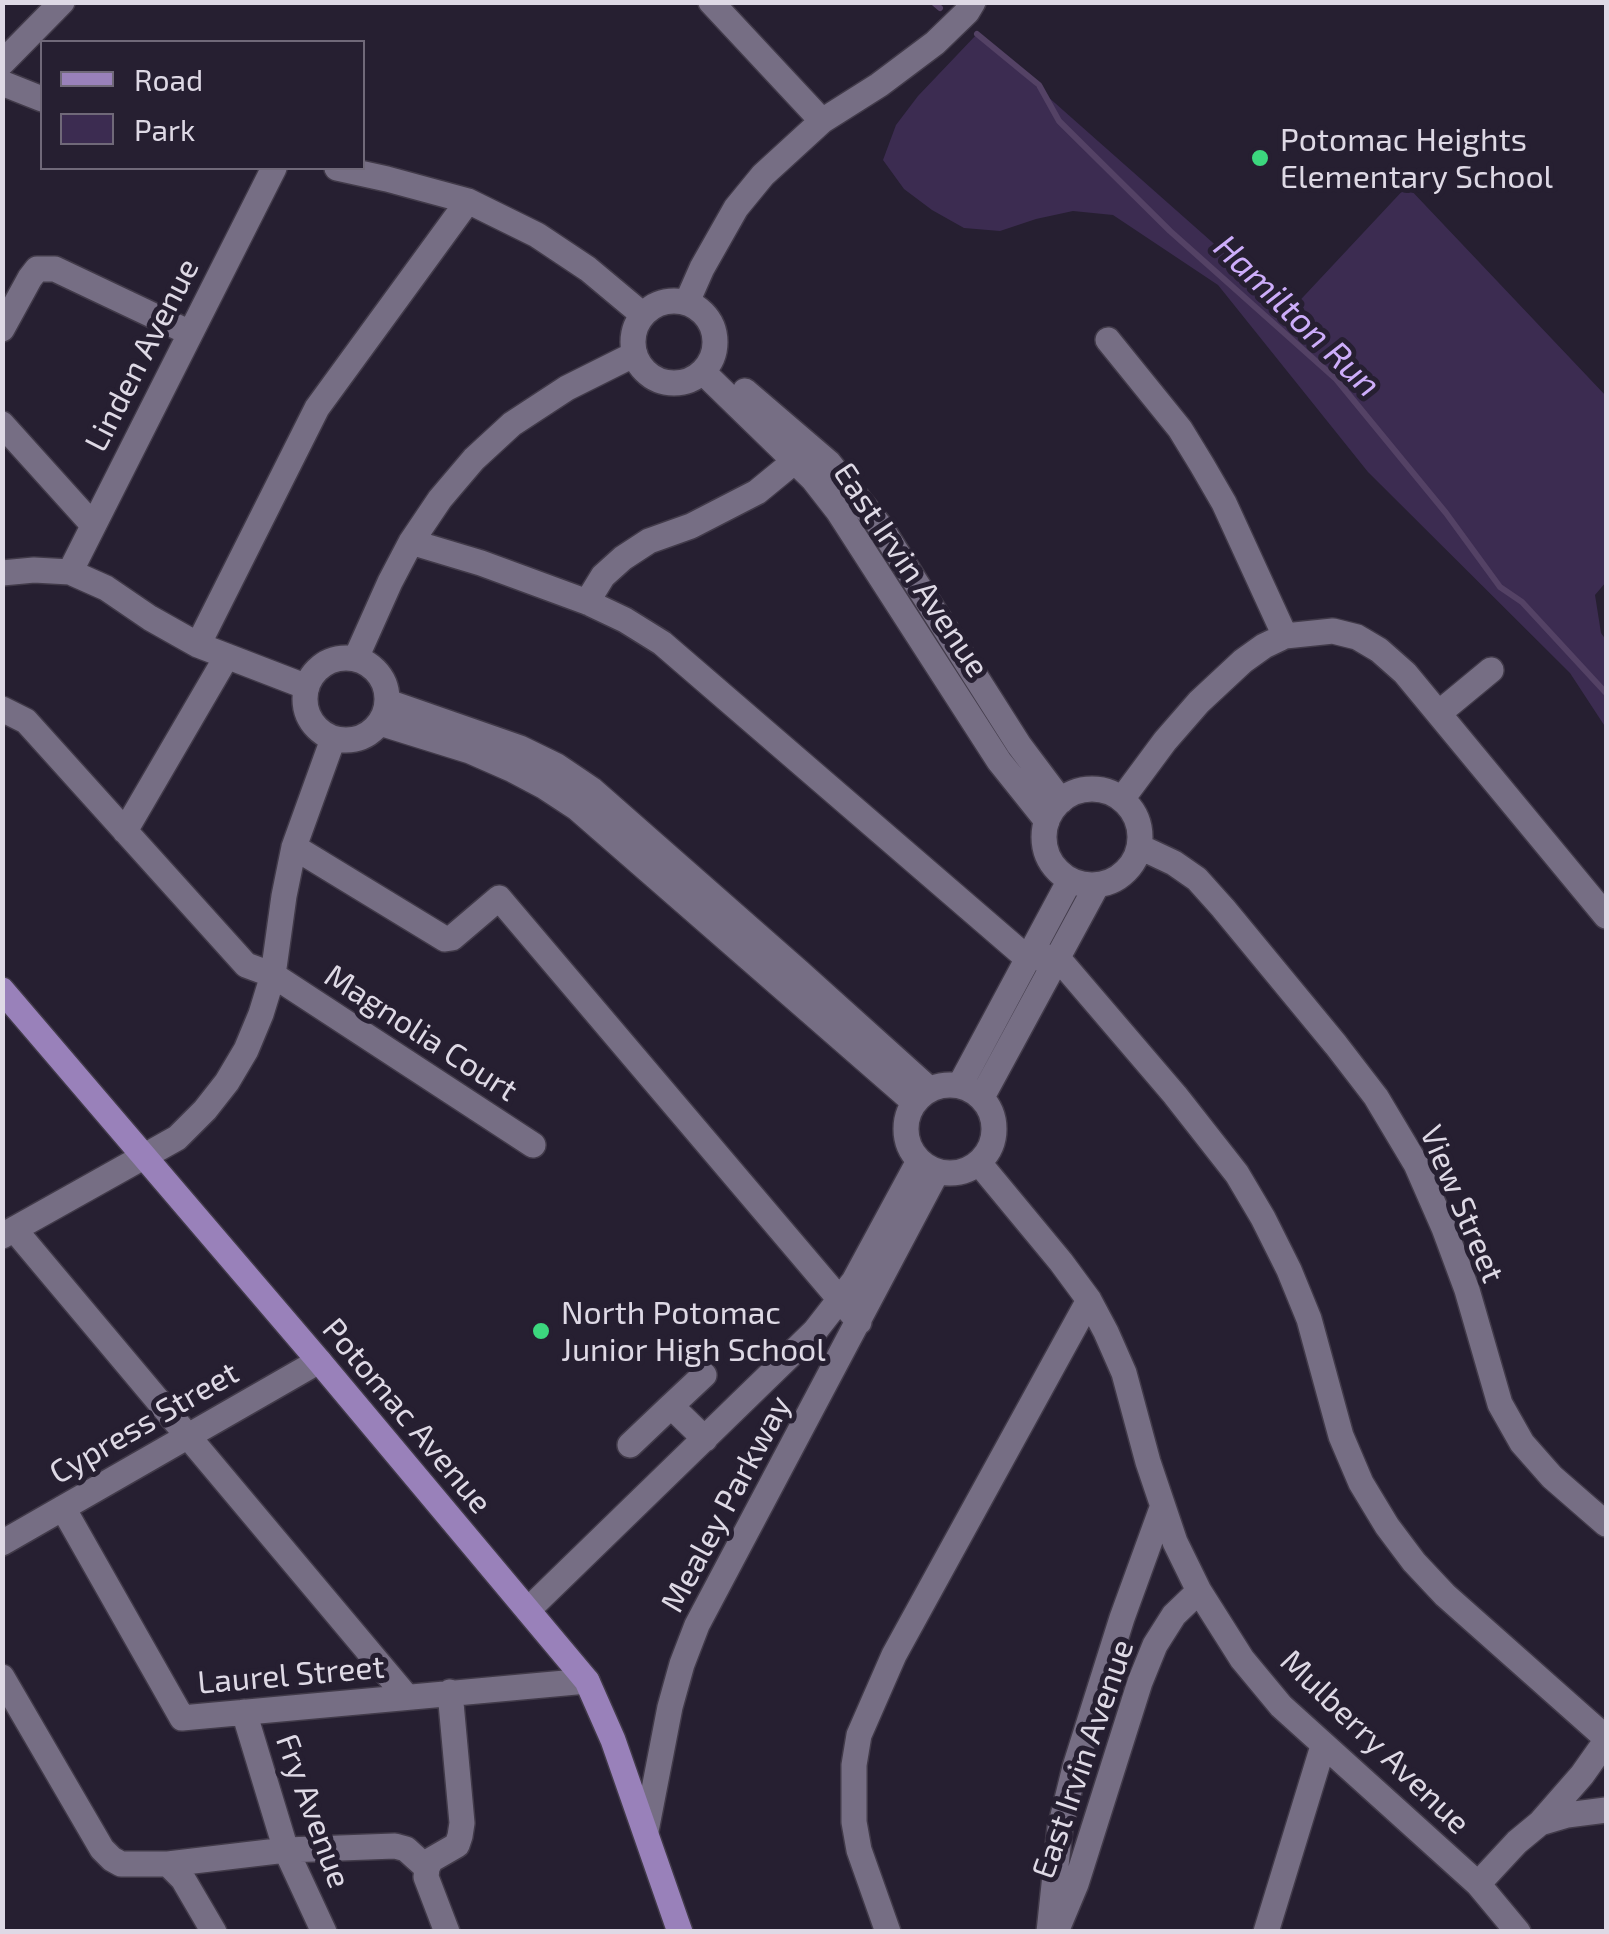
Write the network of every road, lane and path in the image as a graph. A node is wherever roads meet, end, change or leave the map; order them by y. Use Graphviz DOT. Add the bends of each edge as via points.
graph roads {
  1 [pos="62,2"];
  2 [pos="711,2"];
  3 [pos="973,2"];
  4 [pos="2,62"];
  5 [pos="2,83"];
  6 [pos="40,99"];
  7 [pos="822,121"];
  8 [pos="273,170"];
  9 [pos="347,170"];
  10 [pos="468,201"];
  11 [pos="687,302"];
  12 [pos="642,315"];
  13 [pos="2,329"];
  14 [pos="190,332"];
  15 [pos="1108,340"];
  16 [pos="635,354"];
  17 [pos="707,367"];
  18 [pos="2,424"];
  19 [pos="803,455"];
  20 [pos="93,525"];
  21 [pos="411,542"];
  22 [pos="70,572"];
  23 [pos="2,573"];
  24 [pos="587,602"];
  25 [pos="1284,636"];
  26 [pos="198,645"];
  27 [pos="227,656"];
  28 [pos="356,658"];
  29 [pos="1492,670"];
  30 [pos="306,687"];
  31 [pos="2,709"];
  32 [pos="384,712"];
  33 [pos="1439,714"];
  34 [pos="333,739"];
  35 [pos="1122,799"];
  36 [pos="1054,811"];
  37 [pos="125,831"];
  38 [pos="1140,846"];
  39 [pos="294,847"];
  40 [pos="1070,880"];
  41 [pos="1097,885"];
  42 [pos="1606,916"];
  43 [pos="1057,957"];
  44 [pos="1028,958"];
  45 [pos="273,975"];
  46 [pos="2,990"];
  47 [pos="971,1091"];
  48 [pos="921,1096"];
  49 [pos="534,1145"];
  50 [pos="144,1155"];
  51 [pos="978,1163"];
  52 [pos="928,1166"];
  53 [pos="8,1232"];
  54 [pos="1089,1300"];
  55 [pos="840,1301"];
  56 [pos="859,1322"];
  57 [pos="319,1361"];
  58 [pos="704,1376"];
  59 [pos="671,1406"];
  60 [pos="188,1435"];
  61 [pos="705,1439"];
  62 [pos="630,1445"];
  63 [pos="62,1508"];
  64 [pos="1162,1508"];
  65 [pos="1606,1524"];
  66 [pos="2,1542"];
  67 [pos="1199,1590"];
  68 [pos="528,1610"];
  69 [pos="2,1677"];
  70 [pos="588,1682"];
  71 [pos="450,1692"];
  72 [pos="406,1696"];
  73 [pos="244,1712"];
  74 [pos="1606,1739"];
  75 [pos="1323,1746"];
  76 [pos="1606,1810"];
  77 [pos="1540,1824"];
  78 [pos="646,1831"];
  79 [pos="286,1850"];
  80 [pos="168,1864"];
  81 [pos="427,1868"];
  82 [pos="1478,1884"];
  83 [pos="1268,1930"];
  84 [pos="214,1932"];
  85 [pos="324,1932"];
  86 [pos="447,1932"];
  87 [pos="680,1932"];
  88 [pos="888,1932"];
  89 [pos="1052,1932"];
  90 [pos="1518,1932"];
  1 -- 4 [label="street"];
  2 -- 7 [label="street"];
  3 -- 7 [label="street" via="935,43"];
  5 -- 6 [label="street"];
  7 -- 11 [label="street" via="736,208"];
  8 -- 14 [label="street, Linden Avenue"];
  9 -- 10 [label="street"];
  10 -- 12 [label="street" via="537,234"];
  10 -- 26 [label="street" via="317,408"];
  11 -- 12 [label="street" via="671,300"];
  11 -- 17 [label="street" via="713,326 716,344"];
  12 -- 16 [label="street"];
  13 -- 14 [label="street" via="30,278 38,269 55,269"];
  14 -- 20 [label="street, Linden Avenue"];
  15 -- 25 [label="street" via="1202,465"];
  16 -- 17 [label="street" via="664,382 692,380"];
  16 -- 21 [label="street" via="512,424 474,459"];
  17 -- 19 [label="street, East Irvin Avenue"];
  18 -- 20 [label="street"];
  19 -- 24 [label="street" via="758,492 623,558"];
  19 -- 36 [label="street, East Irvin Avenue" via="999,761"];
  20 -- 22 [label="street, Linden Avenue"];
  21 -- 24 [label="street"];
  21 -- 28 [label="street"];
  22 -- 23 [label="street"];
  22 -- 26 [label="street"];
  24 -- 44 [label="street" via="696,670"];
  25 -- 33 [label="street" via="1333,630 1358,637 1405,674"];
  25 -- 35 [label="street" via="1243,661 1199,702"];
  26 -- 27 [label="street"];
  27 -- 30 [label="street"];
  27 -- 37 [label="street"];
  28 -- 30 [label="street" via="325,663"];
  28 -- 32 [label="street" via="384,683"];
  29 -- 33 [label="street"];
  30 -- 34 [label="street" via="310,718"];
  31 -- 37 [label="street, Magnolia Court" via="26,721"];
  32 -- 34 [label="street" via="368,735"];
  32 -- 48 [label="street" via="520,748 551,776 615,809"];
  33 -- 42 [label="street"];
  34 -- 39 [label="street"];
  35 -- 36 [label="street" via="1080,790"];
  35 -- 38 [label="street" via="1134,812"];
  36 -- 40 [label="street" via="1044,836 1046,852"];
  37 -- 45 [label="street, Magnolia Court" via="246,965"];
  38 -- 41 [label="street" via="1124,873"];
  38 -- 65 [label="street, View Street" via="1174,863 1210,894 1376,1097 1444,1228 1500,1404 1522,1444"];
  39 -- 45 [label="street"];
  39 -- 55 [label="street" via="444,939 499,898"];
  40 -- 41 [label="street"];
  40 -- 44 [label="street"];
  41 -- 43 [label="street"];
  43 -- 44 [label="street"];
  43 -- 47 [label="street"];
  43 -- 74 [label="street" via="1238,1174 1309,1319 1341,1436 1386,1526 1446,1595"];
  44 -- 47 [label="street"];
  45 -- 49 [label="street, Magnolia Court"];
  45 -- 50 [label="street" via="227,1082 176,1138"];
  46 -- 50 [label="main road, Potomac Avenue"];
  47 -- 48 [label="street" via="944,1084"];
  47 -- 51 [label="street" via="992,1113 994,1130"];
  48 -- 52 [label="street" via="906,1117 905,1133"];
  50 -- 53 [label="street"];
  50 -- 57 [label="main road, Potomac Avenue"];
  51 -- 52 [label="street" via="952,1174"];
  51 -- 54 [label="street"];
  52 -- 55 [label="street, Mealey Parkway"];
  52 -- 56 [label="street, Mealey Parkway"];
  53 -- 60 [label="street"];
  54 -- 64 [label="street" via="1124,1373"];
  54 -- 88 [label="street" via="894,1656 859,1736 854,1822"];
  55 -- 56 [label="street"];
  55 -- 61 [label="street, Mealey Parkway"];
  56 -- 78 [label="street, Mealey Parkway" via="697,1625 670,1708"];
  57 -- 60 [label="street, Cypress Street"];
  57 -- 68 [label="main road, Potomac Avenue"];
  58 -- 59 [label="street"];
  59 -- 61 [label="street"];
  59 -- 62 [label="street"];
  60 -- 63 [label="street, Cypress Street"];
  60 -- 72 [label="street"];
  61 -- 68 [label="street, Mealey Parkway"];
  63 -- 66 [label="street, Cypress Street"];
  63 -- 73 [label="street, Laurel Street" via="182,1718"];
  64 -- 67 [label="street"];
  64 -- 89 [label="street, East Irvin Avenue" via="1075,1767 1060,1828"];
  67 -- 75 [label="street, Mulberry Avenue" via="1280,1706"];
  67 -- 89 [label="street, East Irvin Avenue" via="1155,1645 1076,1884"];
  68 -- 70 [label="main road, Potomac Avenue"];
  69 -- 80 [label="street" via="102,1849 121,1864"];
  70 -- 71 [label="street, Laurel Street"];
  70 -- 78 [label="main road, Potomac Avenue"];
  71 -- 72 [label="street, Laurel Street"];
  71 -- 81 [label="street" via="462,1823 457,1845"];
  72 -- 73 [label="street, Laurel Street"];
  73 -- 79 [label="street, Fry Avenue"];
  74 -- 77 [label="street"];
  75 -- 82 [label="street, Mulberry Avenue"];
  75 -- 83 [label="street"];
  76 -- 77 [label="street"];
  77 -- 82 [label="street"];
  78 -- 87 [label="main road, Potomac Avenue"];
  79 -- 80 [label="street"];
  79 -- 81 [label="street" via="395,1846"];
  79 -- 85 [label="street, Fry Avenue"];
  80 -- 84 [label="street"];
  81 -- 86 [label="street"];
  82 -- 90 [label="street, Mulberry Avenue"];
}
